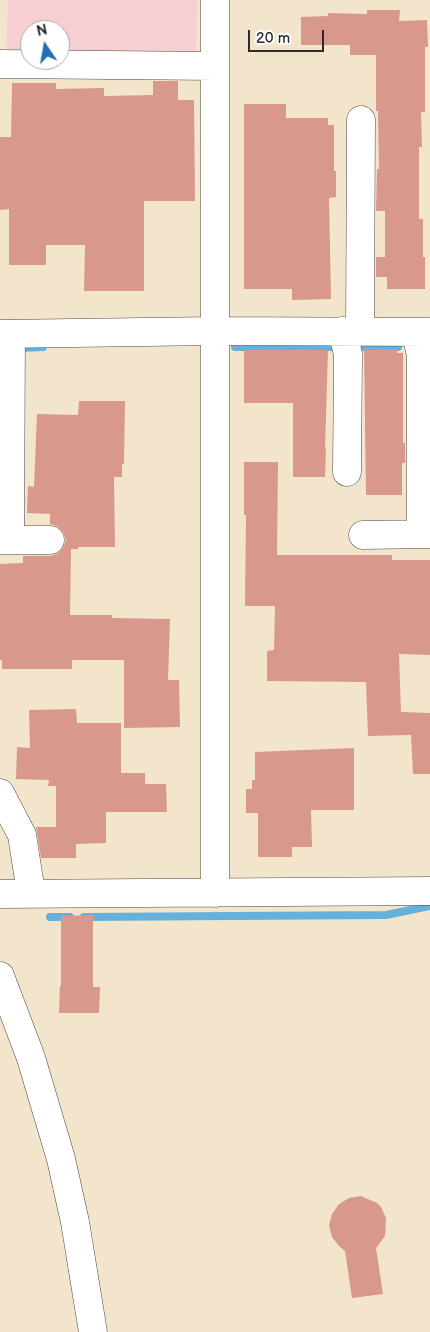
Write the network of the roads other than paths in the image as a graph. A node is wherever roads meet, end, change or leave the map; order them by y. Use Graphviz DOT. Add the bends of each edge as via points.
graph roads {
  1 [pos="215,0"];
  2 [pos="0,64"];
  3 [pos="215,66"];
  4 [pos="361,120"];
  5 [pos="216,331"];
  6 [pos="351,332"];
  7 [pos="423,332"];
  8 [pos="6,334"];
  9 [pos="347,472"];
  10 [pos="425,534"];
  11 [pos="363,535"];
  12 [pos="5,540"];
  13 [pos="50,540"];
  14 [pos="0,793"];
  15 [pos="430,891"];
  16 [pos="31,893"];
  17 [pos="215,893"];
  18 [pos="0,894"];
  19 [pos="0,976"];
  20 [pos="93,1332"];
  1 -- 3 [label="street"];
  2 -- 3 [label="street"];
  3 -- 5 [label="street"];
  4 -- 6 [label="street"];
  5 -- 6 [label="street"];
  5 -- 8 [label="street"];
  5 -- 17 [label="street"];
  6 -- 7 [label="street"];
  6 -- 9 [label="street"];
  7 -- 10 [label="street"];
  8 -- 12 [label="street"];
  10 -- 11 [label="street"];
  12 -- 13 [label="street"];
  14 -- 16 [label="street" via="22,835"];
  15 -- 17 [label="street"];
  16 -- 17 [label="street"];
  16 -- 18 [label="street"];
  19 -- 20 [label="street" via="31,1058 61,1159"];
}
